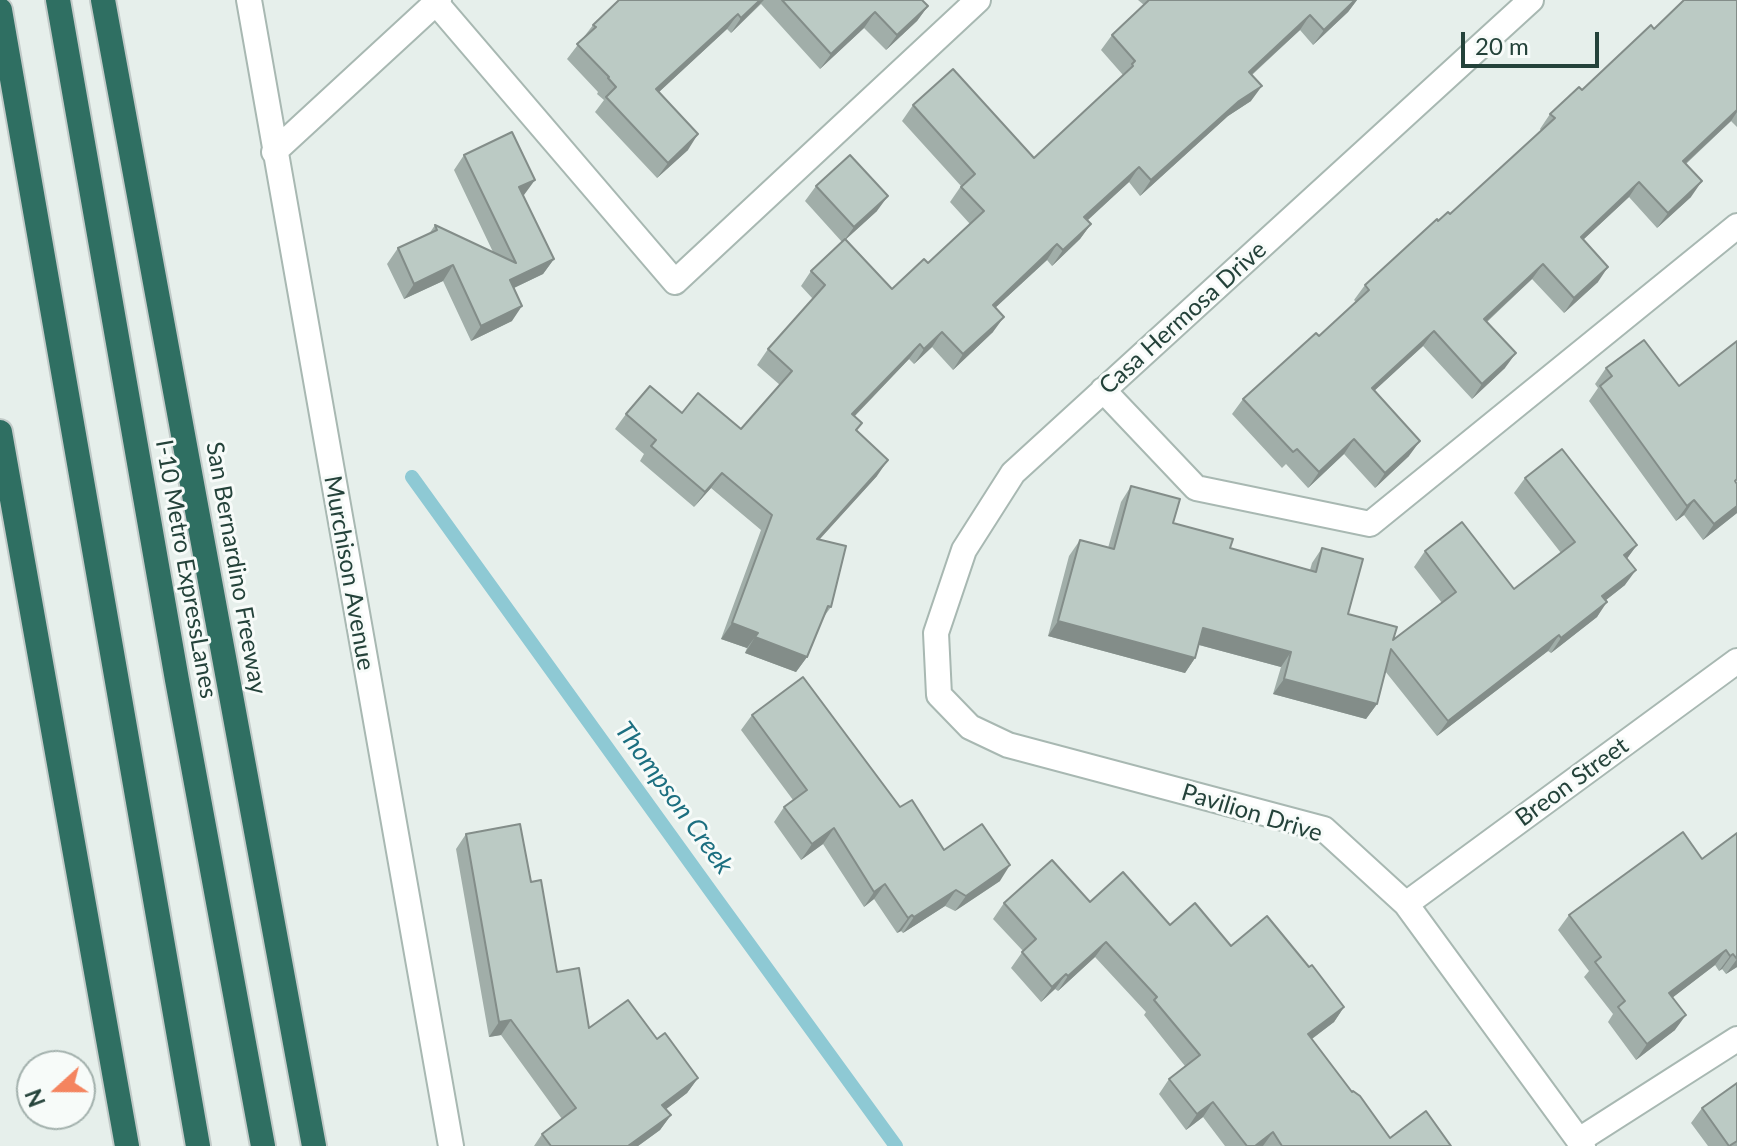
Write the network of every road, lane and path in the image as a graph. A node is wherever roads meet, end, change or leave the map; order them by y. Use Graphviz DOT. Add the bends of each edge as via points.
graph roads {
  1 [pos="58,0"];
  2 [pos="103,0"];
  3 [pos="249,0"];
  4 [pos="978,0"];
  5 [pos="1531,0"];
  6 [pos="437,1"];
  7 [pos="0,10"];
  8 [pos="274,152"];
  9 [pos="1737,226"];
  10 [pos="1103,390"];
  11 [pos="0,432"];
  12 [pos="1737,661"];
  13 [pos="939,695"];
  14 [pos="1406,904"];
  15 [pos="1737,1039"];
  16 [pos="1581,1143"];
  17 [pos="127,1146"];
  18 [pos="198,1146"];
  19 [pos="263,1146"];
  20 [pos="314,1146"];
  21 [pos="451,1146"];
  1 -- 19 [label="highway, I-10 Metro ExpressLanes"];
  2 -- 20 [label="highway, San Bernardino Freeway"];
  3 -- 8 [label="street, Murchison Avenue"];
  4 -- 6 [label="street" via="675,282"];
  5 -- 10 [label="street, Casa Hermosa Drive"];
  6 -- 8 [label="street"];
  7 -- 18 [label="highway"];
  8 -- 21 [label="street, Murchison Avenue"];
  9 -- 10 [label="street" via="1370,524 1196,488"];
  10 -- 13 [label="street, Casa Hermosa Drive" via="1013,473 964,550 936,633"];
  11 -- 17 [label="highway"];
  12 -- 14 [label="street, Breon Street"];
  13 -- 14 [label="street, Pavilion Drive" via="970,727 1008,745 1324,829"];
  14 -- 16 [label="street, Pavilion Drive"];
  15 -- 16 [label="street"];
}
